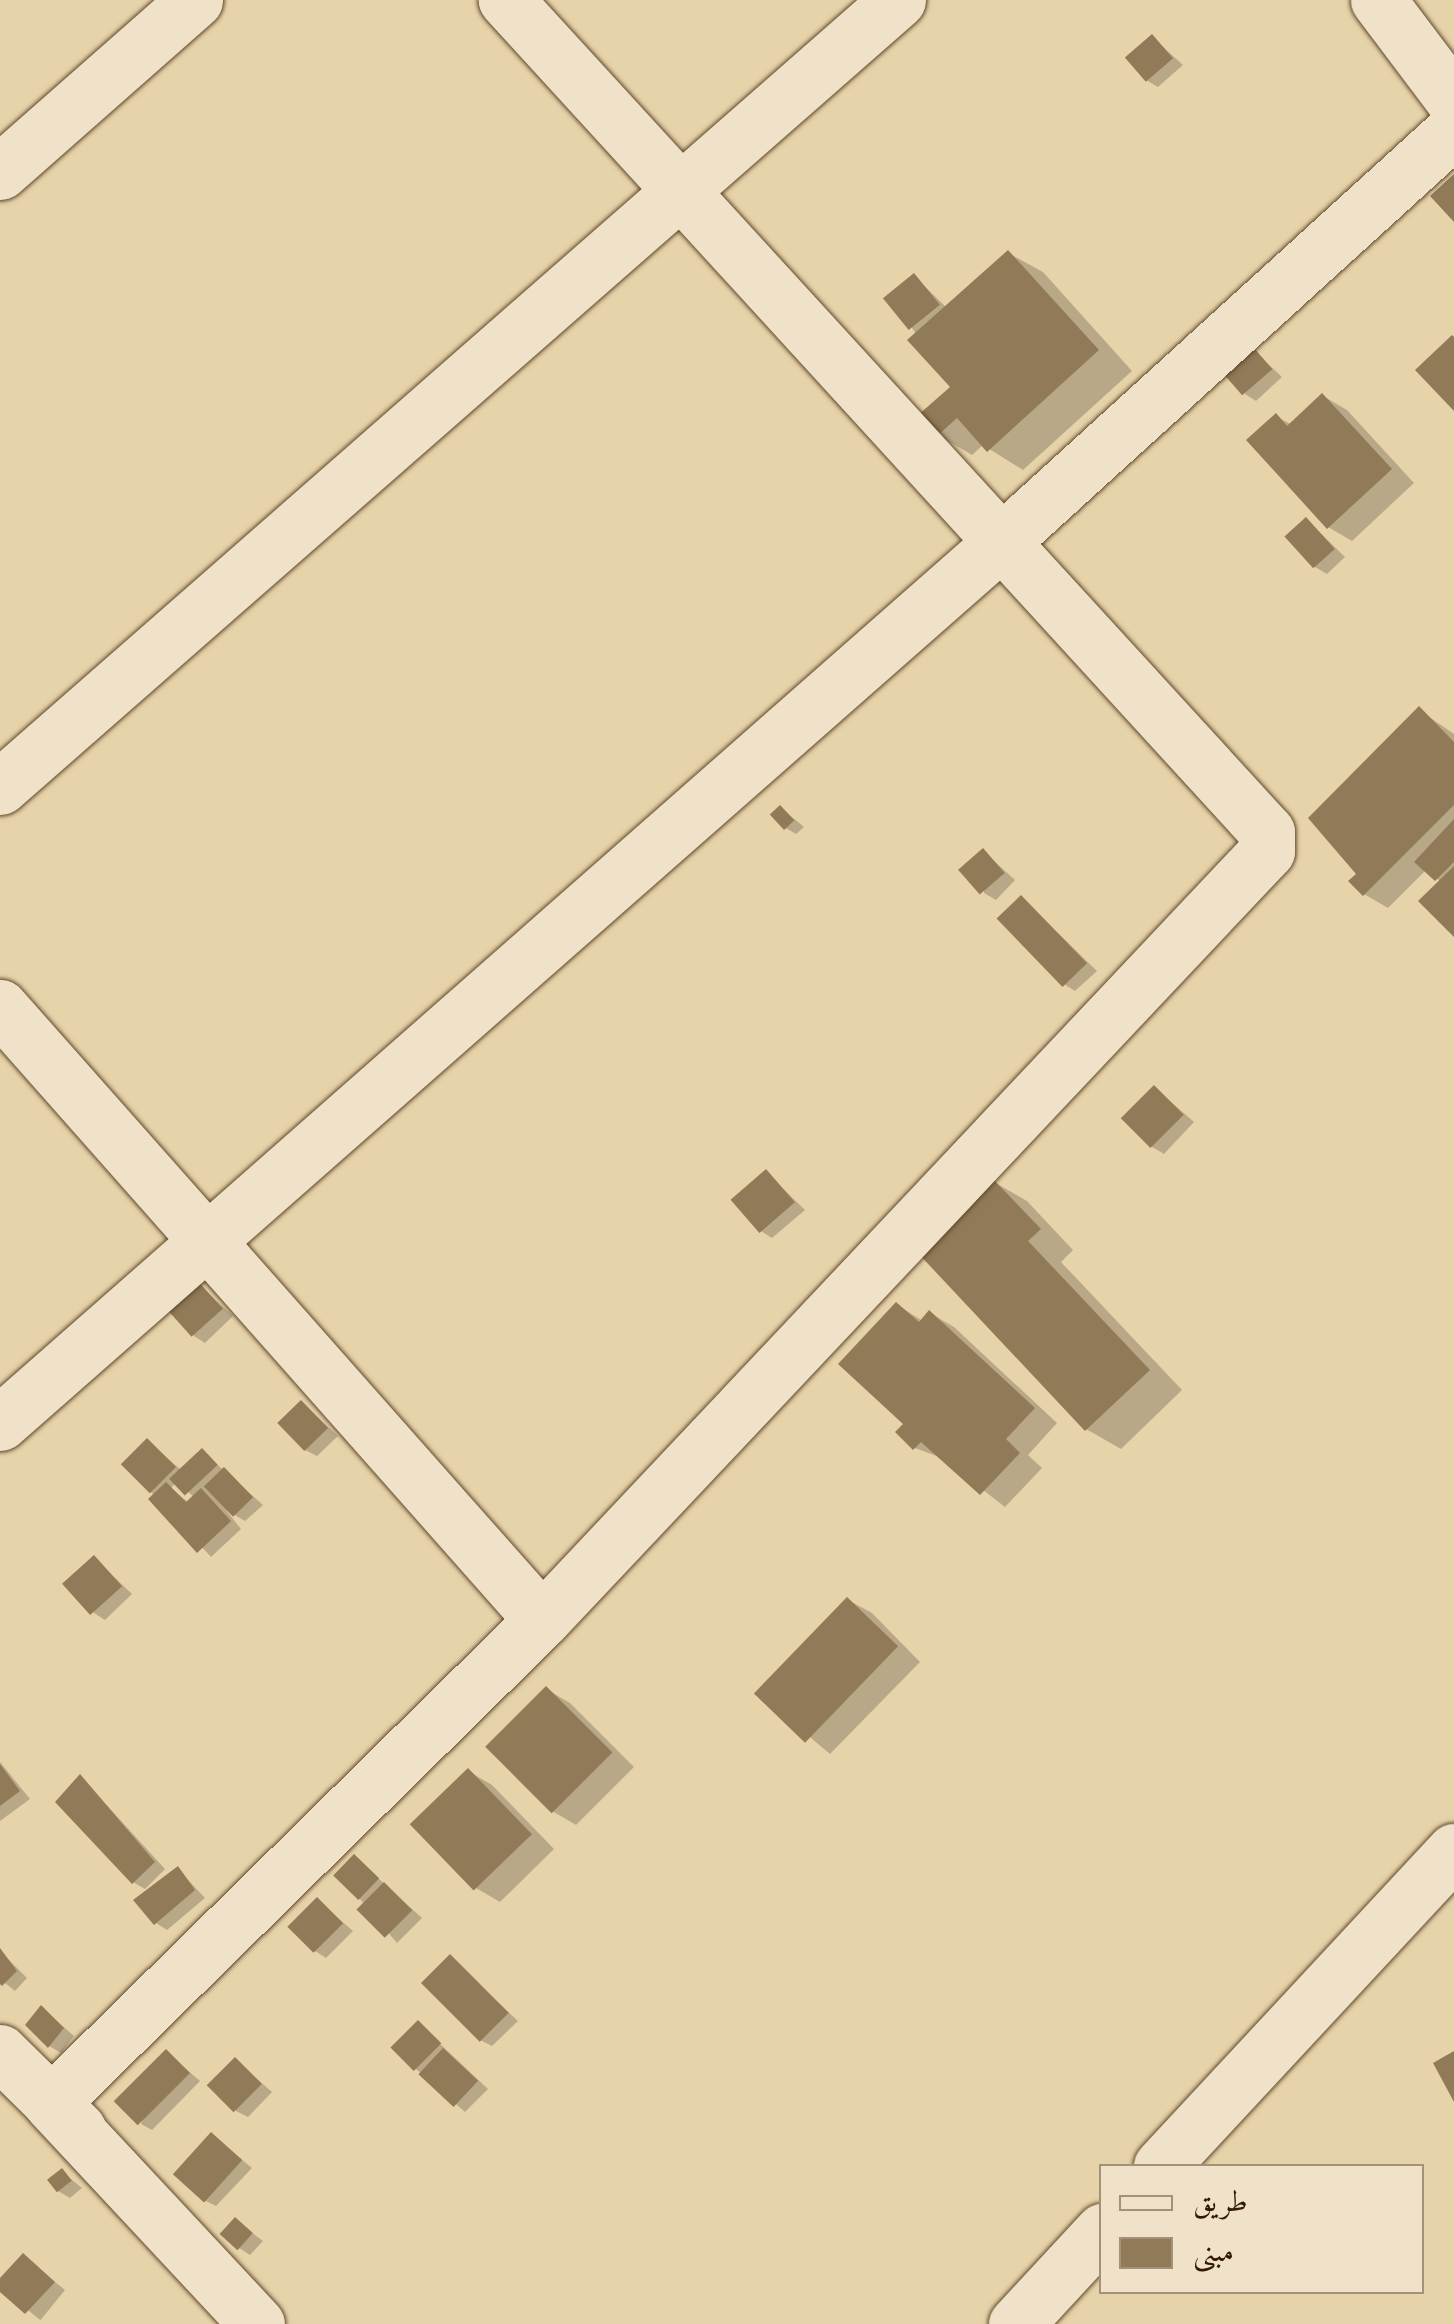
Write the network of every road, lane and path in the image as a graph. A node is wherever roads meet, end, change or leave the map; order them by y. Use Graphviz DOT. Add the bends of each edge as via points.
graph roads {
  1 [pos="195,0"];
  2 [pos="506,0"];
  3 [pos="898,0"];
  4 [pos="1393,6"];
  5 [pos="1454,101"];
  6 [pos="1454,130"];
  7 [pos="0,172"];
  8 [pos="681,194"];
  9 [pos="999,544"];
  10 [pos="0,787"];
  11 [pos="0,1007"];
  12 [pos="206,1240"];
  13 [pos="0,1423"];
  14 [pos="542,1620"];
  15 [pos="1454,1851"];
  16 [pos="0,2052"];
  17 [pos="51,2103"];
  18 [pos="1164,2164"];
  19 [pos="1099,2234"];
  20 [pos="257,2324"];
  21 [pos="290,2324"];
  22 [pos="1016,2324"];
  1 -- 7 [label="street"];
  2 -- 8 [label="street"];
  3 -- 8 [label="street"];
  4 -- 5 [label="street"];
  6 -- 9 [label="street"];
  8 -- 9 [label="street"];
  8 -- 10 [label="street"];
  9 -- 12 [label="street"];
  9 -- 14 [label="street" via="1267,832 1267,851"];
  11 -- 12 [label="street"];
  12 -- 13 [label="street"];
  12 -- 14 [label="street"];
  14 -- 17 [label="street"];
  15 -- 18 [label="street"];
  16 -- 17 [label="street"];
  17 -- 20 [label="street"];
  17 -- 21 [label="street"];
  19 -- 22 [label="street"];
}
